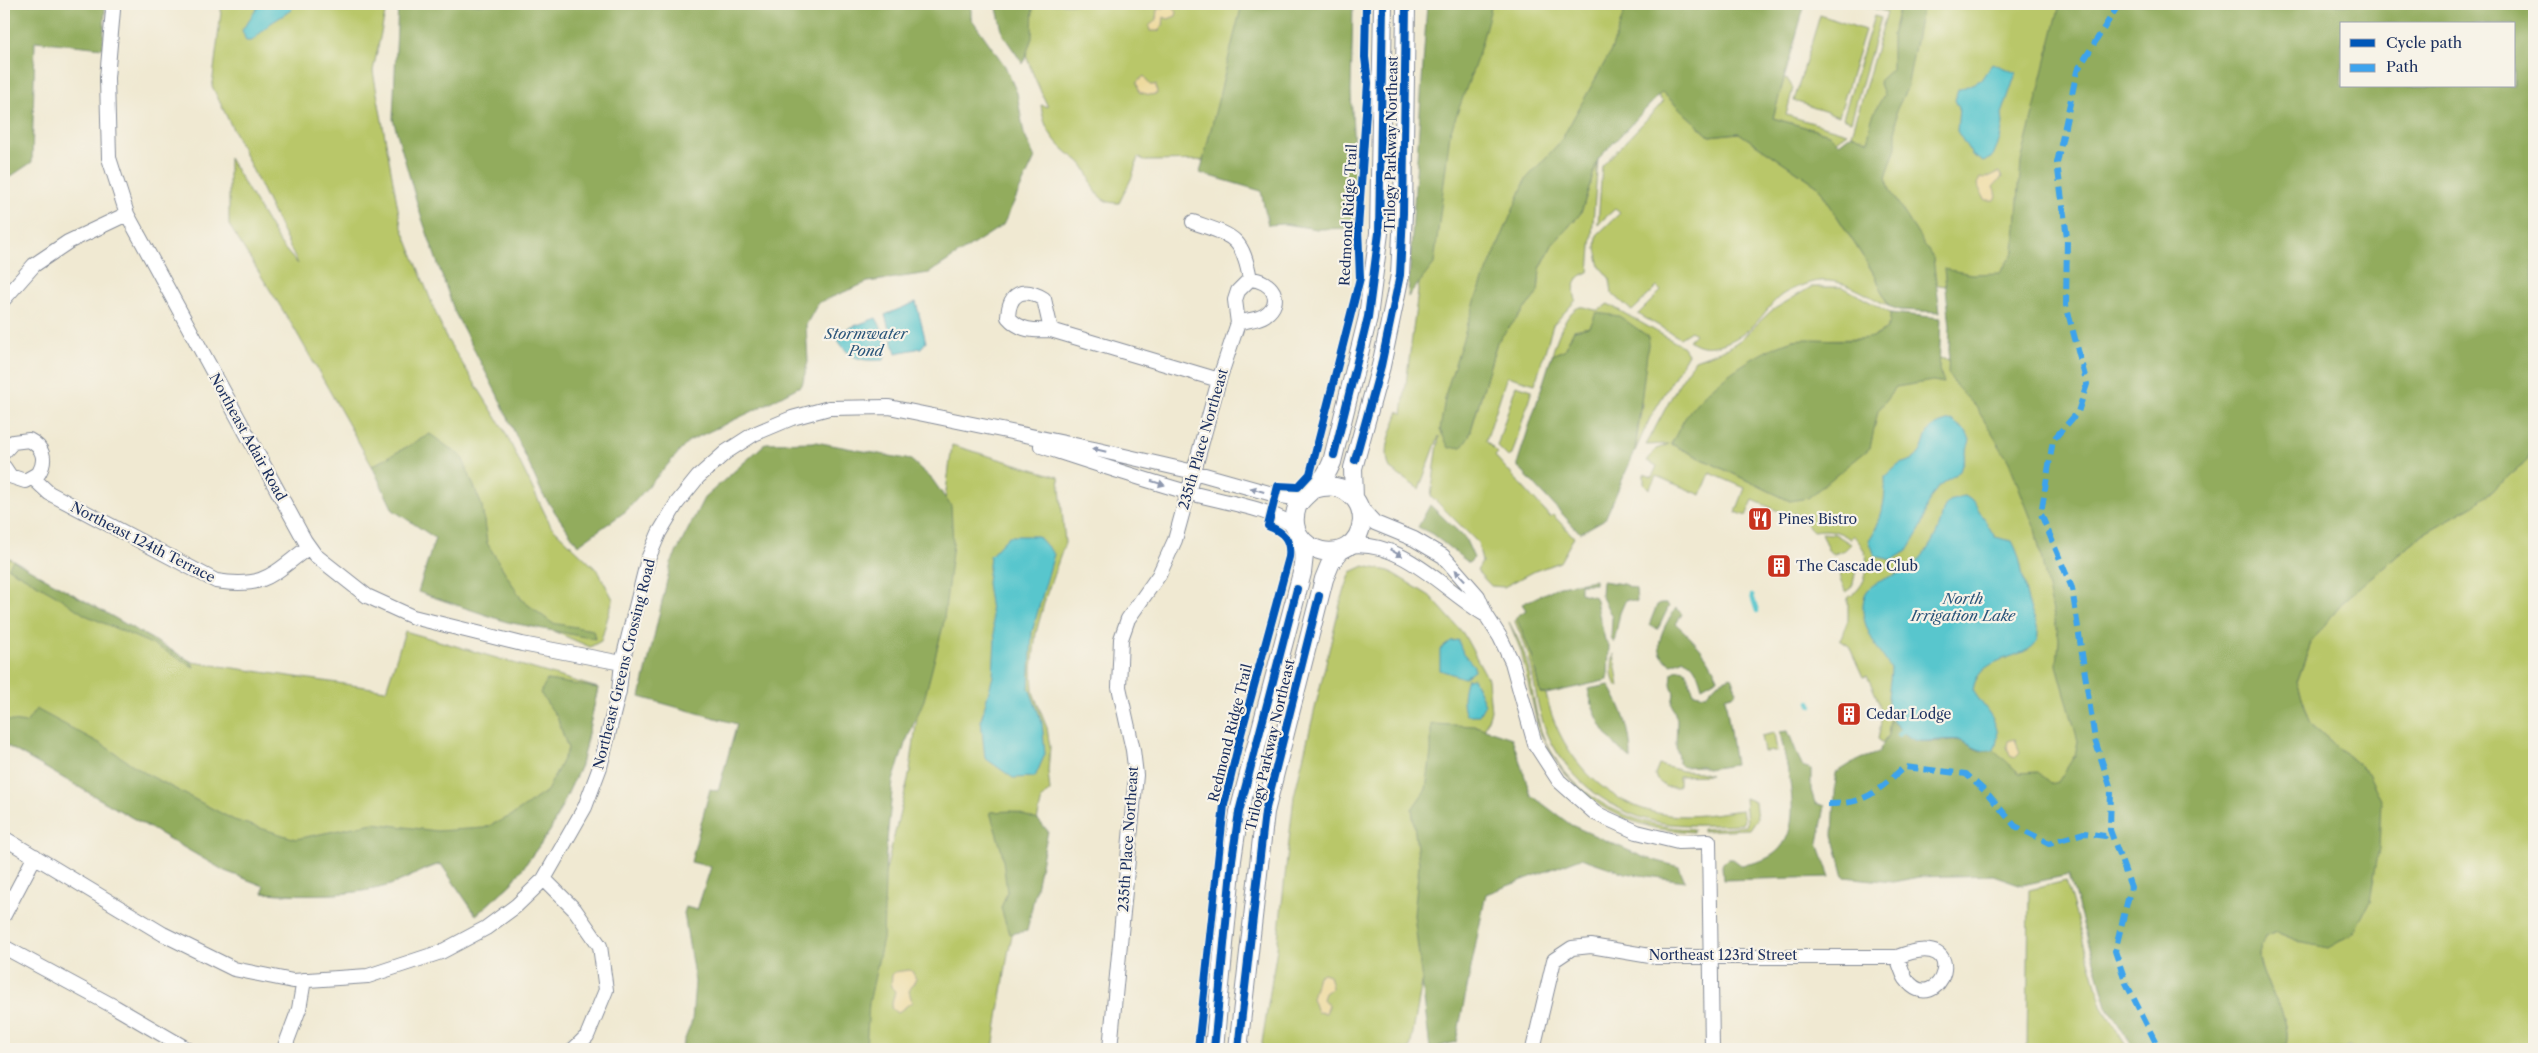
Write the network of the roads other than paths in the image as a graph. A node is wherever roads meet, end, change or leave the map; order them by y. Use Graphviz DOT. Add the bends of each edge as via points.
graph roads {
  1 [pos="111,4"];
  2 [pos="1383,4"];
  3 [pos="1406,4"];
  4 [pos="127,214"];
  5 [pos="1193,222"];
  6 [pos="1250,279"];
  7 [pos="4,299"];
  8 [pos="1238,323"];
  9 [pos="1051,330"];
  10 [pos="1219,380"];
  11 [pos="978,426"];
  12 [pos="4,452"];
  13 [pos="4,467"];
  14 [pos="1194,472"];
  15 [pos="33,478"];
  16 [pos="1309,492"];
  17 [pos="1188,493"];
  18 [pos="1357,503"];
  19 [pos="1298,533"];
  20 [pos="309,547"];
  21 [pos="1345,548"];
  22 [pos="1486,616"];
  23 [pos="622,663"];
  24 [pos="4,838"];
  25 [pos="35,856"];
  26 [pos="544,879"];
  27 [pos="4,915"];
  28 [pos="4,947"];
  29 [pos="1710,956"];
  30 [pos="1897,957"];
  31 [pos="304,980"];
  32 [pos="187,1049"];
  33 [pos="284,1049"];
  34 [pos="574,1049"];
  35 [pos="1110,1049"];
  36 [pos="1214,1049"];
  37 [pos="1238,1049"];
  38 [pos="1534,1049"];
  39 [pos="1712,1049"];
  1 -- 4 [label="street, Northeast Adair Road" via="107,78 109,158"];
  2 -- 16 [label="street, Trilogy Parkway Northeast" via="1379,233 1368,317 1332,462 1328,473"];
  3 -- 18 [label="street, Trilogy Parkway Northeast" via="1400,275 1381,366 1353,468"];
  4 -- 7 [label="street" via="68,242 34,266"];
  4 -- 20 [label="street, Northeast Adair Road"];
  5 -- 6 [label="street" via="1230,236 1244,250"];
  6 -- 8 [label="street, 235th Place Northeast" via="1238,291 1235,300"];
  6 -- 8 [label="street" via="1268,284 1274,292 1275,302 1271,311 1262,318"];
  8 -- 10 [label="street, 235th Place Northeast"];
  9 -- 10 [label="street"];
  10 -- 14 [label="street, 235th Place Northeast"];
  14 -- 11 [label="street, Northeast Greens Crossing Road, one-way"];
  11 -- 17 [label="street, Northeast Greens Crossing Road, one-way"];
  11 -- 23 [label="street, Northeast Greens Crossing Road" via="889,407 829,408 792,418 733,448 698,476 677,502 659,533 648,559"];
  12 -- 15 [label="street" via="20,439 36,444 41,450 43,466"];
  13 -- 15 [label="street" via="17,480"];
  16 -- 14 [label="street, Northeast Greens Crossing Road, one-way" via="1288,497 1276,495"];
  14 -- 17 [label="street, 235th Place Northeast"];
  15 -- 20 [label="street, Northeast 124th Terrace" via="49,493 216,581 253,584"];
  16 -- 18 [label="street" via="1325,486 1337,487"];
  16 -- 19 [label="street" via="1298,505 1295,516"];
  17 -- 19 [label="street, Northeast Greens Crossing Road" via="1271,514 1289,522"];
  17 -- 35 [label="street, 235th Place Northeast" via="1169,556 1128,618 1121,639 1119,687 1136,775"];
  18 -- 21 [label="street" via="1361,528"];
  22 -- 18 [label="street, one-way" via="1478,596 1443,556 1414,539 1375,523"];
  19 -- 21 [label="street" via="1309,546 1319,551"];
  19 -- 36 [label="street, Trilogy Parkway Northeast" via="1304,555 1302,572 1239,812"];
  20 -- 23 [label="street, Northeast Adair Road" via="366,596 413,617 522,644"];
  21 -- 22 [label="street, one-way" via="1365,544 1388,549"];
  21 -- 37 [label="street, Trilogy Parkway Northeast" via="1331,562 1324,579 1265,812"];
  22 -- 29 [label="street" via="1512,662 1535,744 1559,781 1595,813 1637,832 1678,842 1709,841"];
  23 -- 26 [label="street, Northeast Greens Crossing Road" via="600,767 585,808"];
  24 -- 25 [label="street, Northeast Greens Crossing Road"];
  25 -- 27 [label="street"];
  25 -- 31 [label="street, Northeast Greens Crossing Road" via="163,934 234,969 293,981"];
  26 -- 31 [label="street, Northeast Greens Crossing Road" via="516,906 486,928 441,952 368,976"];
  26 -- 34 [label="street" via="575,910 600,946 606,990 588,1036"];
  28 -- 32 [label="street"];
  29 -- 30 [label="street, Northeast 123rd Street"];
  29 -- 38 [label="street, Northeast 123rd Street" via="1656,956 1591,946 1572,948 1554,960"];
  29 -- 39 [label="street"];
  31 -- 33 [label="street" via="299,1010"];
}
